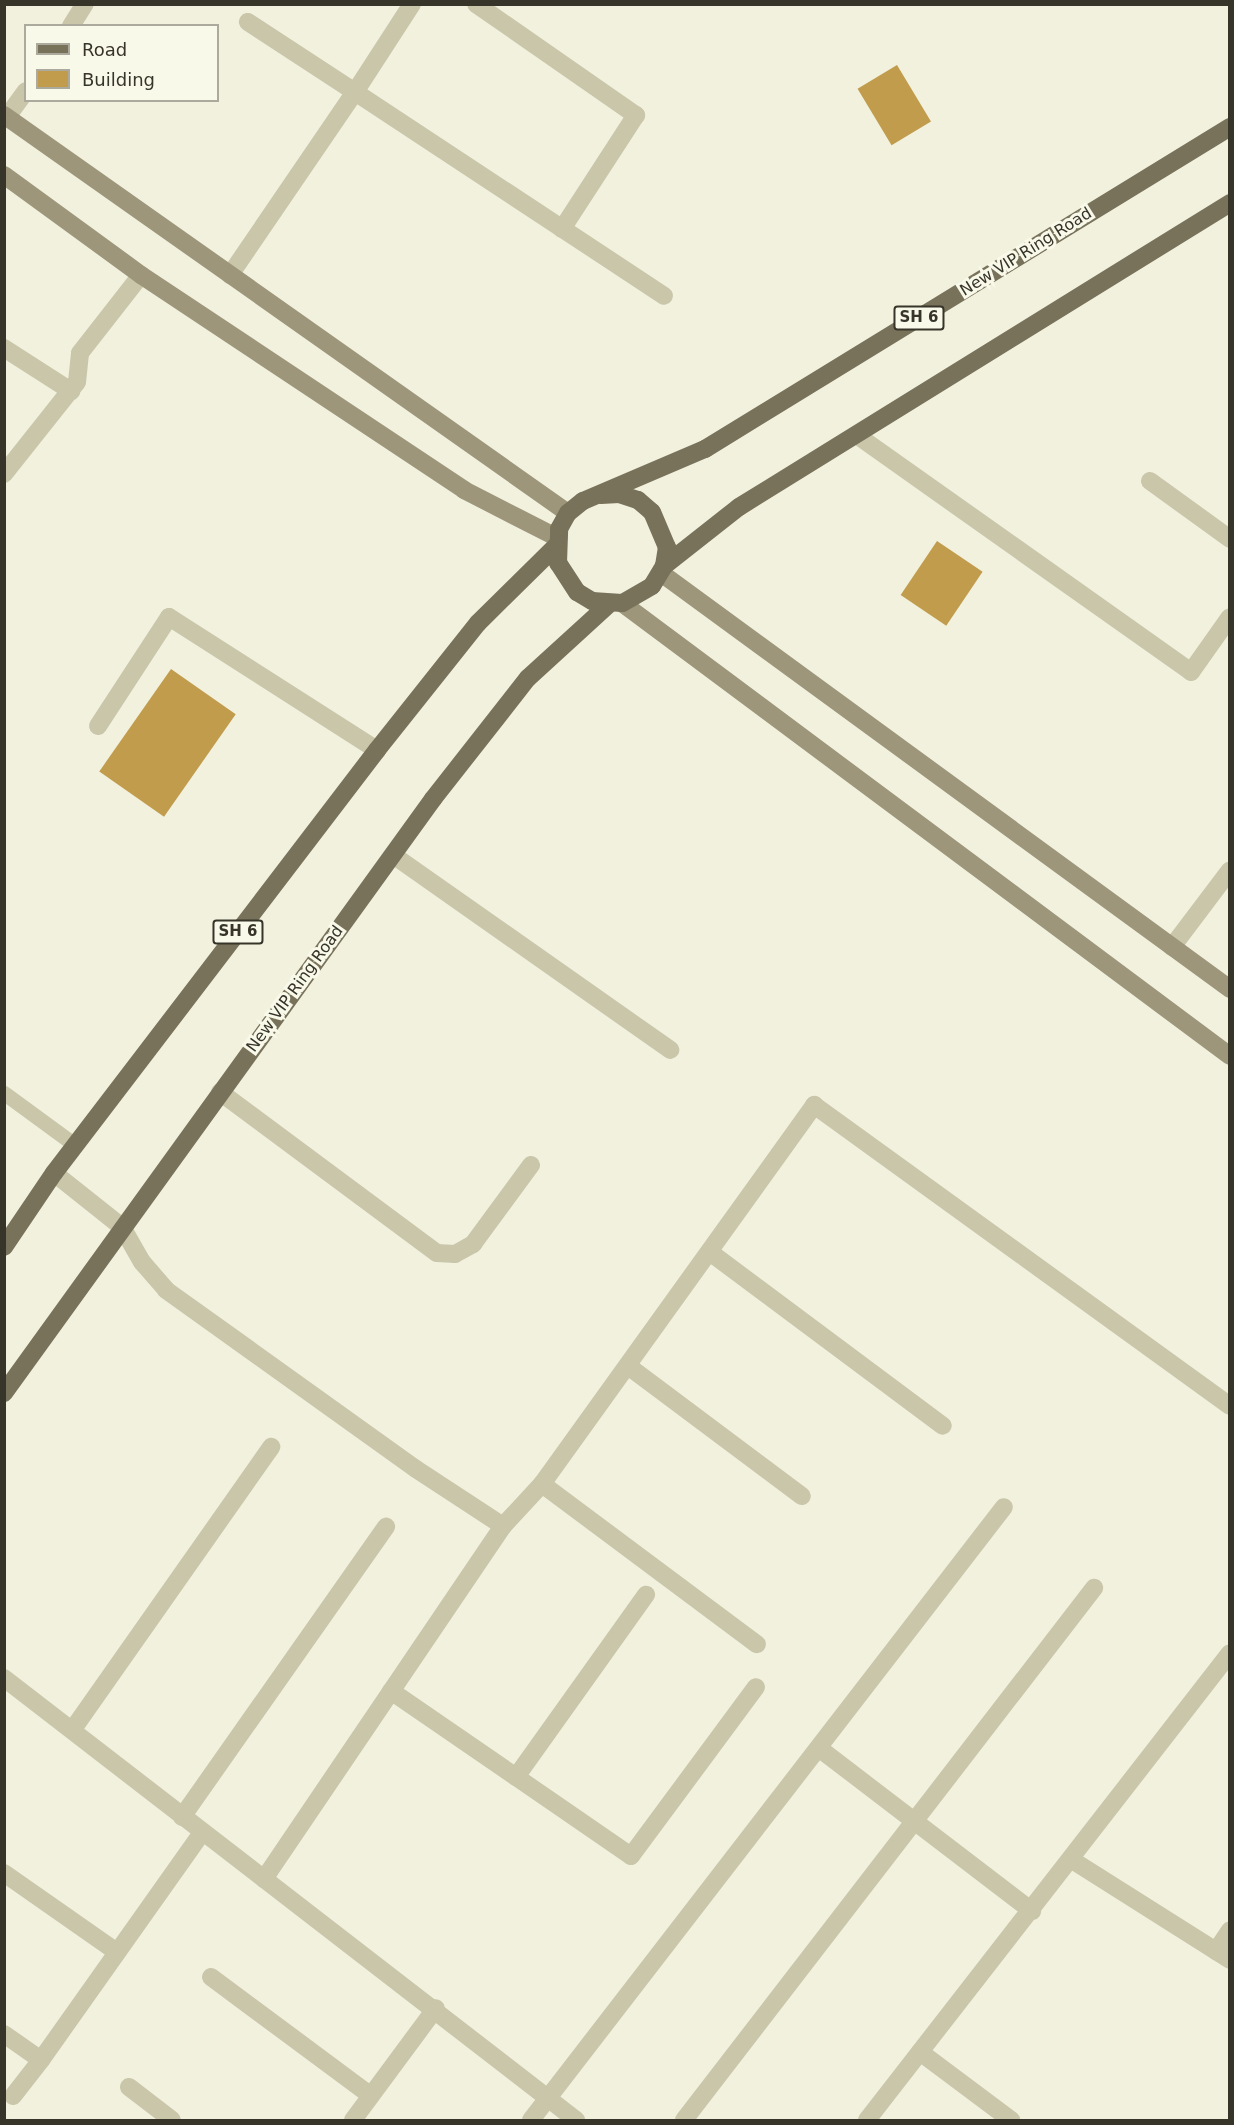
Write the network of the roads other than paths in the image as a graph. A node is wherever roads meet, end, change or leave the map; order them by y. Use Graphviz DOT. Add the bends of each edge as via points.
graph roads {
  1 [pos="85,4"];
  2 [pos="412,4"];
  3 [pos="476,4"];
  4 [pos="248,22"];
  5 [pos="72,24"];
  6 [pos="355,92"];
  7 [pos="24,94"];
  8 [pos="6,116"];
  9 [pos="1230,127"];
  10 [pos="4,175"];
  11 [pos="1230,203"];
  12 [pos="562,229"];
  13 [pos="141,274"];
  14 [pos="231,275"];
  15 [pos="664,296"];
  16 [pos="4,348"];
  17 [pos="71,391"];
  18 [pos="858,436"];
  19 [pos="4,474"];
  20 [pos="1150,481"];
  21 [pos="601,495"];
  22 [pos="568,513"];
  23 [pos="1230,539"];
  24 [pos="557,542"];
  25 [pos="662,569"];
  26 [pos="615,603"];
  27 [pos="1230,617"];
  28 [pos="98,726"];
  29 [pos="377,750"];
  30 [pos="393,855"];
  31 [pos="1230,870"];
  32 [pos="1172,947"];
  33 [pos="1230,989"];
  34 [pos="670,1050"];
  35 [pos="1230,1056"];
  36 [pos="220,1092"];
  37 [pos="4,1094"];
  38 [pos="75,1145"];
  39 [pos="531,1165"];
  40 [pos="54,1173"];
  41 [pos="122,1227"];
  42 [pos="4,1247"];
  43 [pos="711,1253"];
  44 [pos="628,1366"];
  45 [pos="4,1393"];
  46 [pos="1230,1406"];
  47 [pos="943,1425"];
  48 [pos="271,1447"];
  49 [pos="542,1484"];
  50 [pos="802,1496"];
  51 [pos="1004,1507"];
  52 [pos="503,1526"];
  53 [pos="386,1527"];
  54 [pos="1094,1588"];
  55 [pos="646,1595"];
  56 [pos="757,1644"];
  57 [pos="1230,1653"];
  58 [pos="4,1678"];
  59 [pos="756,1687"];
  60 [pos="391,1691"];
  61 [pos="72,1729"];
  62 [pos="820,1749"];
  63 [pos="516,1777"];
  64 [pos="182,1817"];
  65 [pos="914,1823"];
  66 [pos="202,1833"];
  67 [pos="1072,1860"];
  68 [pos="4,1873"];
  69 [pos="264,1879"];
  70 [pos="1032,1911"];
  71 [pos="1230,1930"];
  72 [pos="117,1952"];
  73 [pos="1223,1955"];
  74 [pos="211,1977"];
  75 [pos="436,2008"];
  76 [pos="4,2034"];
  77 [pos="920,2052"];
  78 [pos="41,2060"];
  79 [pos="129,2087"];
  80 [pos="13,2096"];
  81 [pos="371,2096"];
  82 [pos="547,2098"];
  83 [pos="172,2121"];
  84 [pos="353,2121"];
  85 [pos="531,2121"];
  86 [pos="576,2121"];
  87 [pos="684,2121"];
  88 [pos="867,2121"];
  89 [pos="1011,2121"];
  1 -- 5 [label="street"];
  2 -- 6 [label="street"];
  3 -- 12 [label="street" via="636,116"];
  4 -- 6 [label="street"];
  6 -- 12 [label="street"];
  6 -- 14 [label="street"];
  7 -- 8 [label="street"];
  8 -- 14 [label="street"];
  9 -- 21 [label="main road, New VIP Ring Road / SH 6" via="705,449"];
  10 -- 13 [label="street"];
  11 -- 18 [label="main road"];
  12 -- 15 [label="street"];
  13 -- 17 [label="street" via="80,353 77,382"];
  13 -- 24 [label="street" via="464,490"];
  14 -- 22 [label="street"];
  16 -- 17 [label="street"];
  17 -- 19 [label="street"];
  18 -- 25 [label="main road" via="739,507"];
  18 -- 27 [label="street" via="1191,672"];
  20 -- 23 [label="street"];
  21 -- 22 [label="main road" via="583,501"];
  21 -- 25 [label="main road" via="620,494 638,500 652,512 667,547"];
  22 -- 24 [label="main road"];
  24 -- 26 [label="main road" via="565,579 592,601"];
  24 -- 29 [label="main road, SH 6" via="478,623"];
  25 -- 26 [label="main road" via="643,594"];
  25 -- 32 [label="street"];
  26 -- 30 [label="main road, New VIP Ring Road" via="528,678"];
  26 -- 35 [label="street"];
  28 -- 29 [label="street" via="169,617"];
  29 -- 38 [label="main road, SH 6"];
  30 -- 34 [label="street"];
  30 -- 36 [label="main road, New VIP Ring Road"];
  31 -- 32 [label="street"];
  32 -- 33 [label="street"];
  36 -- 39 [label="street" via="437,1253 455,1254 473,1244"];
  36 -- 41 [label="main road, New VIP Ring Road"];
  37 -- 38 [label="lane"];
  38 -- 40 [label="main road, SH 6"];
  40 -- 41 [label="street"];
  40 -- 42 [label="main road, SH 6"];
  41 -- 45 [label="main road, New VIP Ring Road"];
  41 -- 52 [label="street" via="142,1262 166,1290 416,1469"];
  43 -- 44 [label="street"];
  43 -- 46 [label="street" via="814,1105"];
  43 -- 47 [label="street"];
  44 -- 49 [label="street"];
  44 -- 50 [label="street"];
  48 -- 61 [label="street"];
  49 -- 52 [label="street"];
  49 -- 56 [label="street"];
  51 -- 62 [label="street"];
  52 -- 60 [label="street"];
  53 -- 64 [label="street"];
  54 -- 65 [label="street"];
  55 -- 63 [label="street"];
  57 -- 67 [label="street"];
  58 -- 61 [label="street"];
  59 -- 63 [label="street" via="632,1856"];
  60 -- 63 [label="street"];
  60 -- 69 [label="street"];
  61 -- 64 [label="street"];
  62 -- 65 [label="street"];
  62 -- 82 [label="street"];
  64 -- 66 [label="street"];
  65 -- 70 [label="street"];
  65 -- 87 [label="street"];
  66 -- 69 [label="street"];
  66 -- 72 [label="street"];
  67 -- 70 [label="street"];
  67 -- 73 [label="street"];
  68 -- 72 [label="street"];
  69 -- 75 [label="street"];
  70 -- 77 [label="street"];
  71 -- 73 [label="street"];
  72 -- 78 [label="street"];
  74 -- 81 [label="street"];
  75 -- 81 [label="street"];
  75 -- 82 [label="street"];
  76 -- 78 [label="street"];
  77 -- 88 [label="street"];
  77 -- 89 [label="street"];
  78 -- 80 [label="street"];
  79 -- 83 [label="street"];
  81 -- 84 [label="street"];
  82 -- 85 [label="street"];
  82 -- 86 [label="street"];
}
